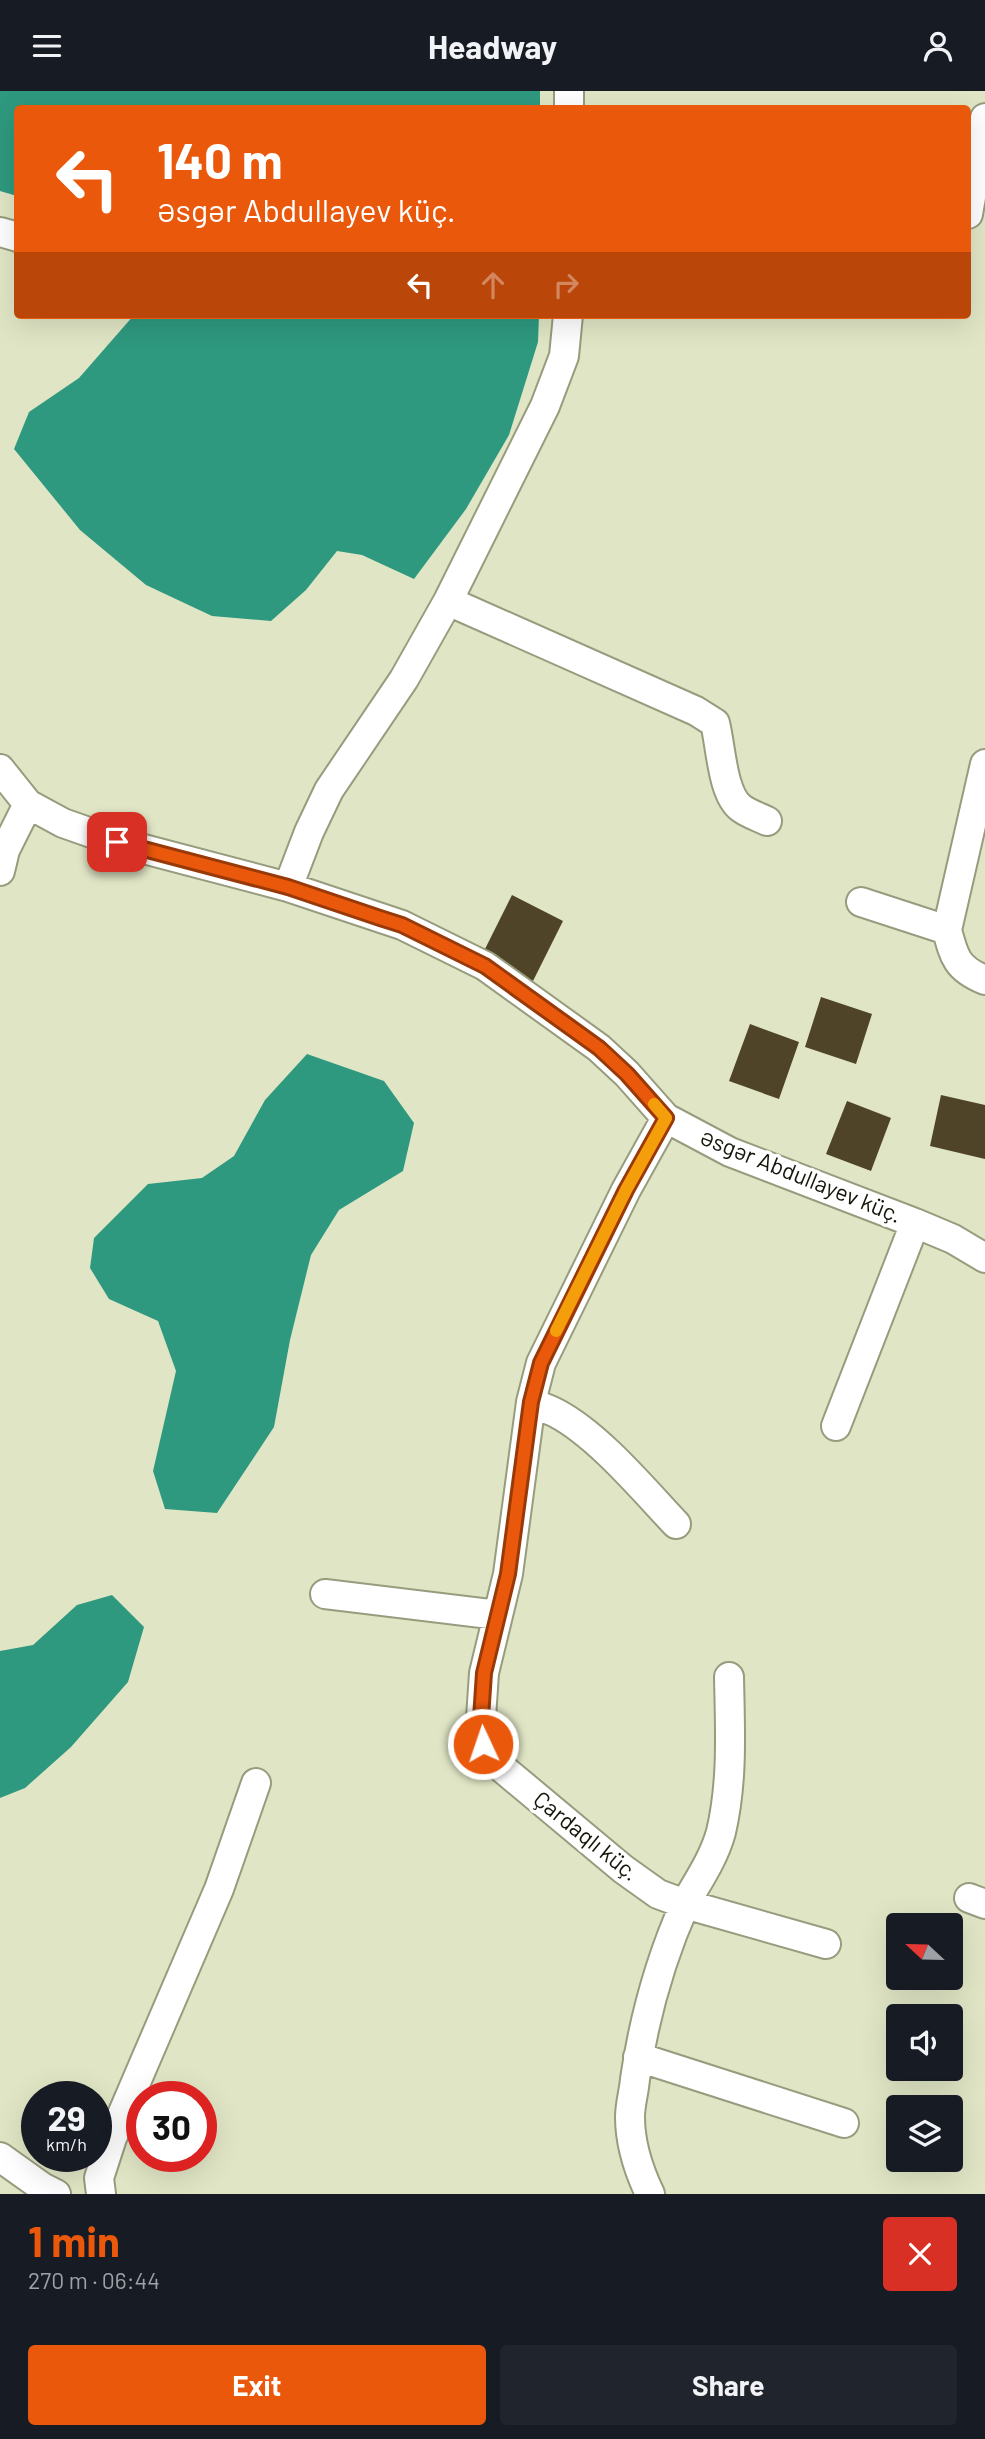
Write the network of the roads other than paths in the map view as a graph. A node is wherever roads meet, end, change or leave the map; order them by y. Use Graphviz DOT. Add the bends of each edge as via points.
graph roads {
  1 [pos="985,118"];
  2 [pos="971,197"];
  3 [pos="568,319"];
  4 [pos="448,601"];
  5 [pos="985,764"];
  6 [pos="0,769"];
  7 [pos="28,804"];
  8 [pos="767,821"];
  9 [pos="0,871"];
  10 [pos="288,887"];
  11 [pos="861,902"];
  12 [pos="947,930"];
  13 [pos="985,980"];
  14 [pos="666,1118"];
  15 [pos="915,1223"];
  16 [pos="985,1258"];
  17 [pos="531,1402"];
  18 [pos="836,1426"];
  19 [pos="676,1524"];
  20 [pos="325,1594"];
  21 [pos="498,1615"];
  22 [pos="729,1677"];
  23 [pos="256,1783"];
  24 [pos="685,1904"];
  25 [pos="826,1944"];
  26 [pos="638,2057"];
  27 [pos="844,2123"];
  28 [pos="0,2157"];
  29 [pos="56,2194"];
  30 [pos="101,2194"];
  31 [pos="650,2194"];
  1 -- 2 [label="street"];
  3 -- 4 [label="street" via="564,356 545,406"];
  4 -- 8 [label="street" via="715,723 731,795 740,808"];
  4 -- 10 [label="street" via="404,679 329,790"];
  5 -- 12 [label="street"];
  6 -- 7 [label="street, Əsgər Abdullayev küç."];
  7 -- 9 [label="street"];
  7 -- 10 [label="street, Əsgər Abdullayev küç." via="63,823 117,842"];
  10 -- 14 [label="street, Əsgər Abdullayev küç." via="402,925 485,966 599,1048"];
  11 -- 12 [label="street"];
  12 -- 13 [label="street" via="954,956 966,971"];
  14 -- 15 [label="street, Əsgər Abdullayev küç." via="730,1152"];
  14 -- 17 [label="street, Çardaqlı küç." via="552,1339"];
  15 -- 16 [label="street, Əsgər Abdullayev küç."];
  15 -- 18 [label="street"];
  17 -- 19 [label="street" via="576,1425"];
  17 -- 21 [label="street, Çardaqlı küç." via="516,1528"];
  20 -- 21 [label="street"];
  21 -- 24 [label="street, Çardaqlı küç." via="484,1673 483,1744 502,1768 623,1869 658,1894"];
  22 -- 24 [label="street" via="730,1778 720,1833"];
  23 -- 30 [label="street" via="219,1889 112,2138 99,2178"];
  24 -- 25 [label="street, Çardaqlı küç."];
  24 -- 26 [label="street" via="660,1967"];
  26 -- 27 [label="street"];
  26 -- 31 [label="street" via="630,2116 638,2170"];
  28 -- 29 [label="street"];
}
